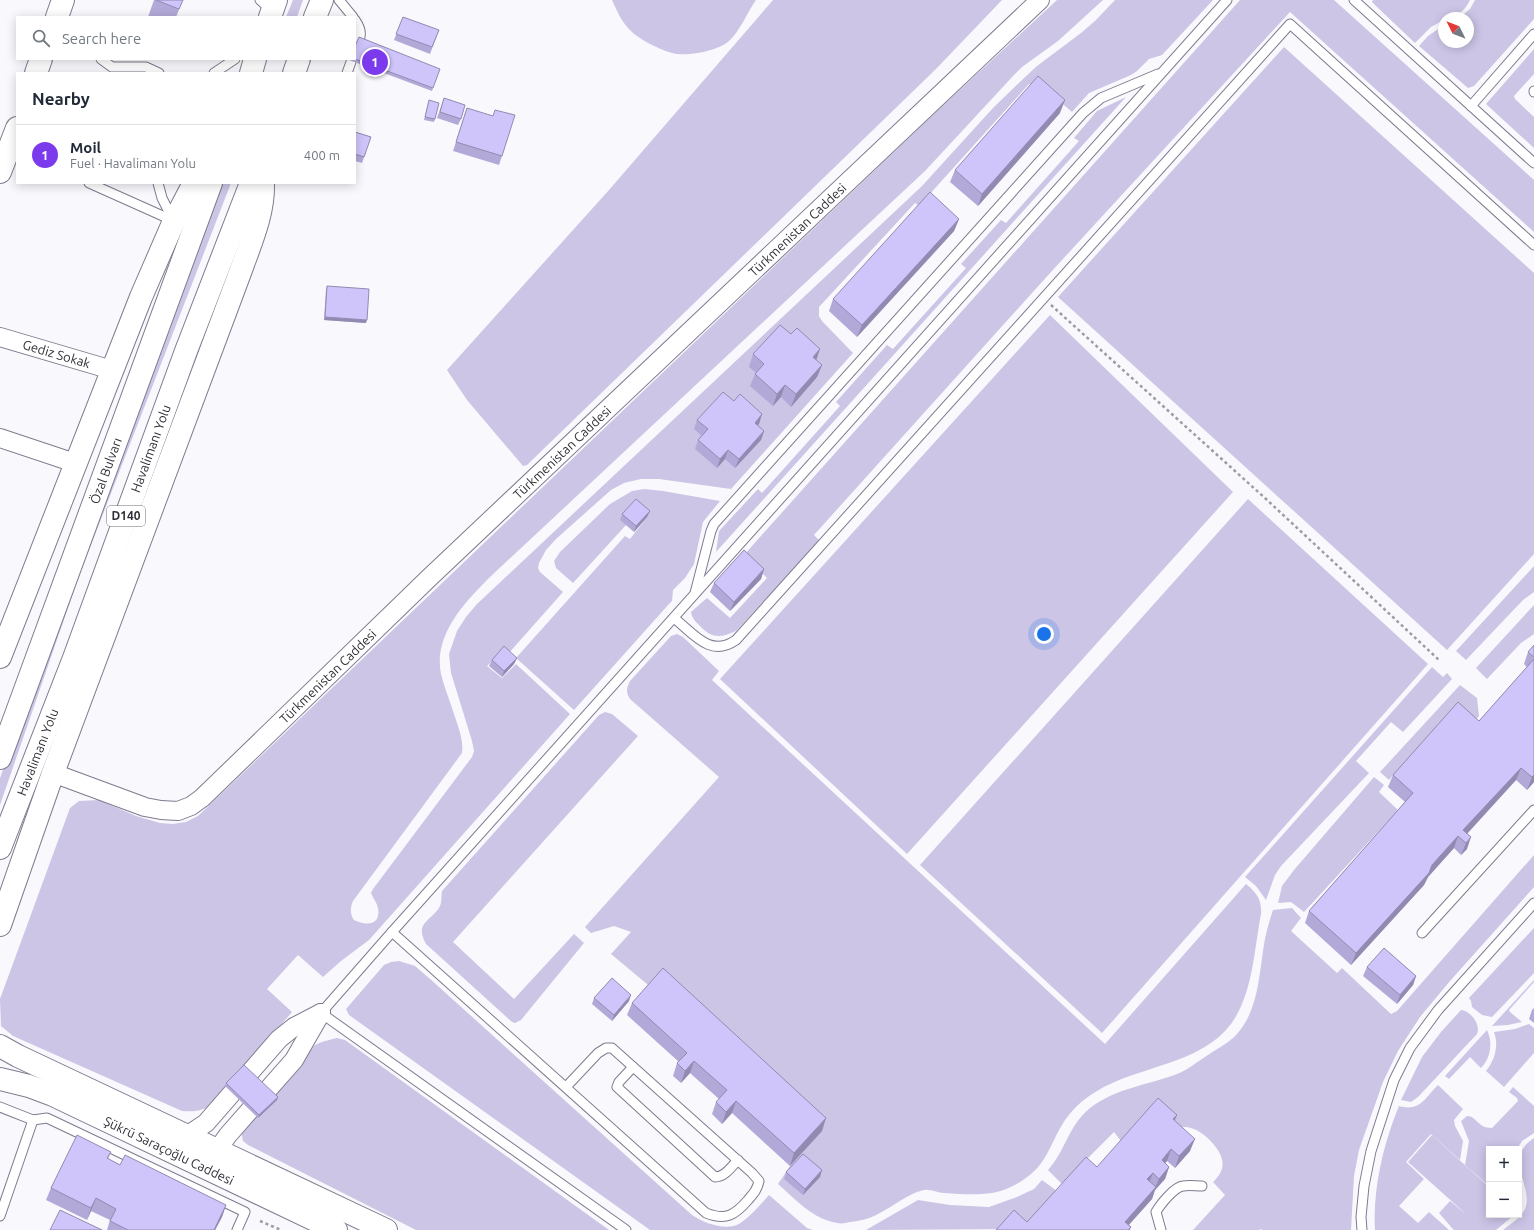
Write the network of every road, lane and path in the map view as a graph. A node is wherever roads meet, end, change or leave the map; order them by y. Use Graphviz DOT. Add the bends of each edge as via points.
graph roads {
  1 [pos="63,0"];
  2 [pos="322,0"];
  3 [pos="339,0"];
  4 [pos="1040,0"];
  5 [pos="1227,0"];
  6 [pos="1358,1"];
  7 [pos="57,16"];
  8 [pos="315,16"];
  9 [pos="352,16"];
  10 [pos="356,22"];
  11 [pos="1534,34"];
  12 [pos="356,48"];
  13 [pos="42,60"];
  14 [pos="102,60"];
  15 [pos="234,60"];
  16 [pos="255,60"];
  17 [pos="299,60"];
  18 [pos="352,60"];
  19 [pos="36,72"];
  20 [pos="157,72"];
  21 [pos="216,72"];
  22 [pos="251,72"];
  23 [pos="294,72"];
  24 [pos="347,72"];
  25 [pos="1161,73"];
  26 [pos="1471,106"];
  27 [pos="15,142"];
  28 [pos="1534,163"];
  29 [pos="0,172"];
  30 [pos="91,184"];
  31 [pos="158,184"];
  32 [pos="193,184"];
  33 [pos="211,184"];
  34 [pos="251,184"];
  35 [pos="263,184"];
  36 [pos="174,221"];
  37 [pos="1534,246"];
  38 [pos="1044,298"];
  39 [pos="0,337"];
  40 [pos="112,370"];
  41 [pos="0,438"];
  42 [pos="75,463"];
  43 [pos="695,595"];
  44 [pos="674,618"];
  45 [pos="0,657"];
  46 [pos="1439,660"];
  47 [pos="0,758"];
  48 [pos="53,773"];
  49 [pos="1534,810"];
  50 [pos="0,848"];
  51 [pos="1534,903"];
  52 [pos="0,925"];
  53 [pos="392,932"];
  54 [pos="1422,933"];
  55 [pos="321,1013"];
  56 [pos="0,1046"];
  57 [pos="633,1067"];
  58 [pos="0,1079"];
  59 [pos="566,1087"];
  60 [pos="0,1108"];
  61 [pos="33,1120"];
  62 [pos="188,1135"];
  63 [pos="218,1149"];
  64 [pos="177,1154"];
  65 [pos="738,1160"];
  66 [pos="206,1168"];
  67 [pos="1202,1186"];
  68 [pos="0,1216"];
  69 [pos="260,1221"];
  70 [pos="237,1230"];
  71 [pos="281,1230"];
  72 [pos="336,1230"];
  73 [pos="386,1230"];
  74 [pos="626,1230"];
  75 [pos="1161,1230"];
  76 [pos="1362,1230"];
  1 -- 7 [label="main road"];
  2 -- 8 [label="main road"];
  3 -- 9 [label="lane"];
  4 -- 48 [label="street, Türkmenistan Caddesi" via="429,578 202,798 178,811 161,810 145,807"];
  5 -- 25 [label="lane"];
  6 -- 26 [label="lane"];
  10 -- 12 [label="lane" via="361,34"];
  11 -- 26 [label="lane"];
  13 -- 19 [label="main road"];
  14 -- 20 [label="lane" via="112,67 146,67"];
  15 -- 21 [label="lane"];
  16 -- 22 [label="main road"];
  17 -- 23 [label="main road"];
  18 -- 24 [label="lane"];
  25 -- 43 [label="lane"];
  25 -- 43 [label="lane" via="1101,98 1083,113 714,524"];
  26 -- 28 [label="lane"];
  27 -- 29 [label="main road"];
  30 -- 36 [label="lane"];
  31 -- 36 [label="lane" via="162,198"];
  32 -- 36 [label="main road"];
  33 -- 47 [label="main road, Özal Bulvarı / D140"];
  34 -- 50 [label="main road, Havalimanı Yolu / D140" via="183,359 74,658"];
  35 -- 48 [label="main road" via="264,196 259,216 241,270"];
  36 -- 40 [label="main road"];
  37 -- 38 [label="lane" via="1290,24"];
  38 -- 44 [label="lane" via="736,640 729,645 711,647"];
  38 -- 46 [label="path"];
  39 -- 40 [label="street, Gediz Sokak"];
  40 -- 42 [label="main road"];
  41 -- 42 [label="street"];
  42 -- 45 [label="main road"];
  43 -- 44 [label="lane"];
  44 -- 53 [label="lane"];
  48 -- 52 [label="main road"];
  49 -- 54 [label="lane"];
  51 -- 76 [label="lane" via="1438,1010 1410,1048 1394,1080 1370,1151 1364,1186"];
  53 -- 55 [label="lane"];
  53 -- 59 [label="lane"];
  55 -- 62 [label="street" via="294,1027 279,1039 206,1123"];
  55 -- 63 [label="street" via="290,1064"];
  55 -- 74 [label="lane"];
  56 -- 62 [label="main road"];
  57 -- 59 [label="lane" via="612,1048 606,1048 598,1053"];
  57 -- 65 [label="lane"];
  57 -- 65 [label="lane" via="617,1087 715,1177 723,1175"];
  58 -- 64 [label="main road, Şükrü Saraçoğlu Caddesi" via="53,1095"];
  59 -- 65 [label="lane" via="706,1213 713,1216 731,1215 758,1190 758,1181"];
  60 -- 61 [label="lane"];
  61 -- 68 [label="lane"];
  61 -- 70 [label="lane" via="47,1118 245,1212"];
  62 -- 63 [label="main road"];
  62 -- 64 [label="street" via="182,1140"];
  63 -- 66 [label="street"];
  63 -- 73 [label="main road"];
  64 -- 66 [label="main road, Şükrü Saraçoğlu Caddesi"];
  66 -- 72 [label="main road, Şükrü Saraçoğlu Caddesi"];
  67 -- 75 [label="lane" via="1181,1186 1175,1189 1156,1212"];
  69 -- 71 [label="path"];
}
